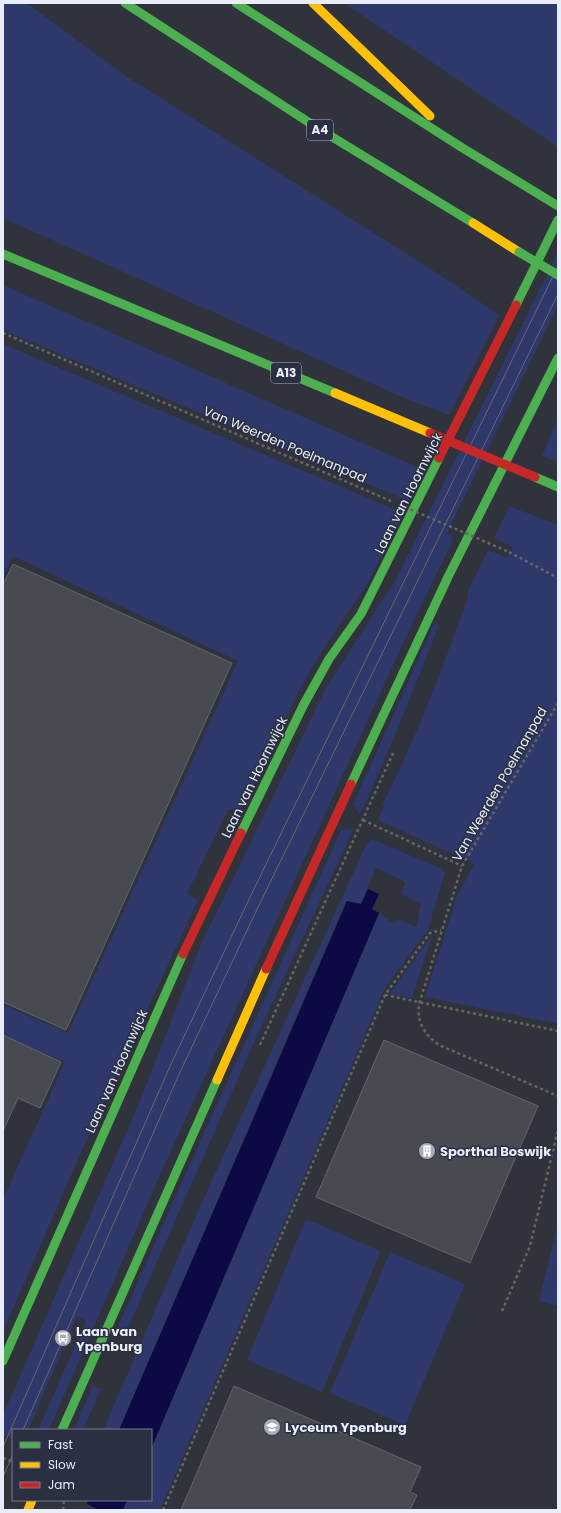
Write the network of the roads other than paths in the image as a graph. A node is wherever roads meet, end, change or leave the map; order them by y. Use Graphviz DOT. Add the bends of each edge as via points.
graph roads {
  1 [pos="124,3"];
  2 [pos="236,3"];
  3 [pos="313,3"];
  4 [pos="461,147"];
  5 [pos="558,206"];
  6 [pos="558,220"];
  7 [pos="3,254"];
  8 [pos="558,275"];
  9 [pos="558,358"];
  10 [pos="558,487"];
  11 [pos="3,1362"];
  12 [pos="62,1429"];
  1 -- 8 [label="main road, A4, bridge" via="316,127"];
  2 -- 4 [label="main road"];
  3 -- 4 [label="main road"];
  4 -- 5 [label="main road"];
  6 -- 11 [label="main road, Laan van Hoornwijck" via="361,614 329,659 304,704 217,882 167,987"];
  7 -- 10 [label="main road, A13, bridge"];
  9 -- 12 [label="main road" via="448,577 296,902"];
}
